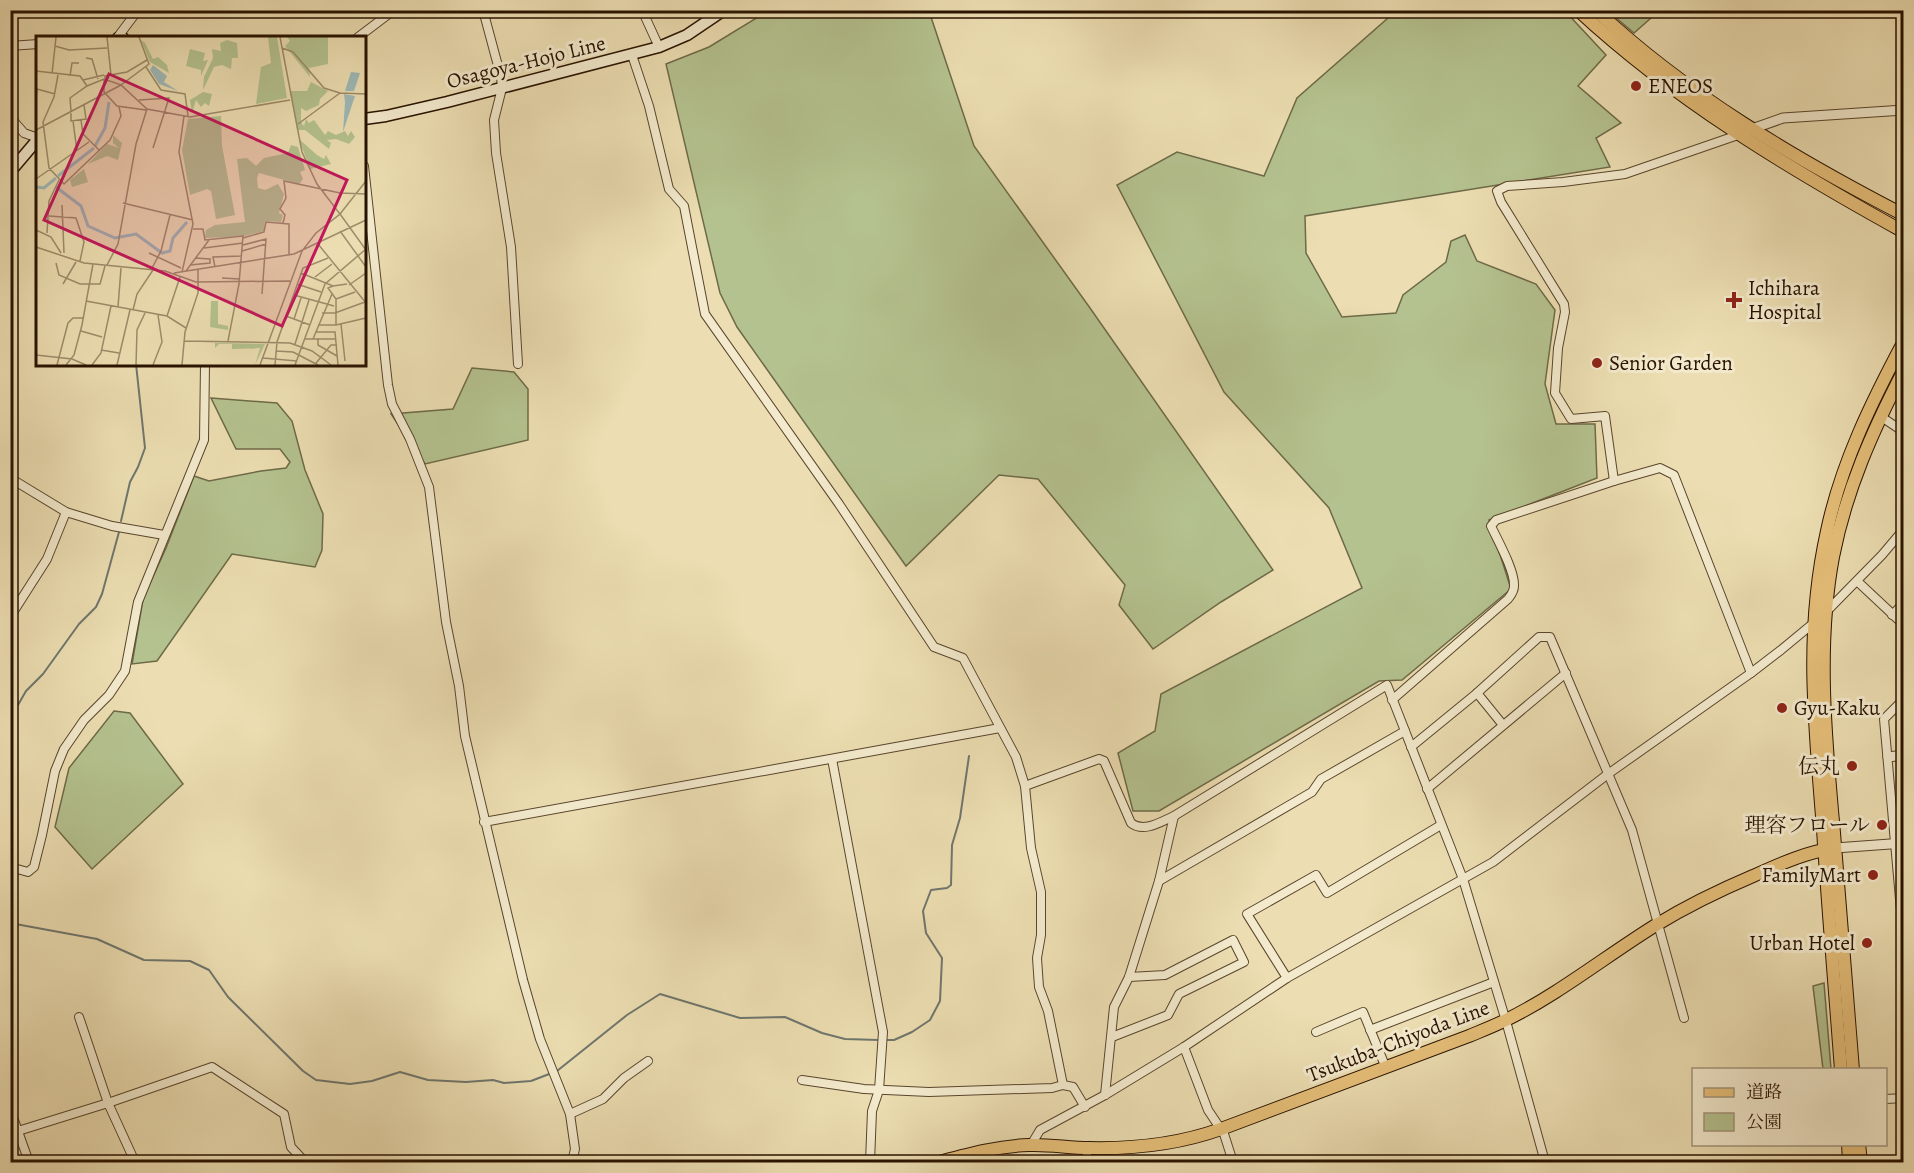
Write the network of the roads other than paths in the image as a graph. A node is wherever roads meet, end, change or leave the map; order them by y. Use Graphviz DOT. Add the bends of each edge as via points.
graph roads {
  1 [pos="138,10"];
  2 [pos="394,10"];
  3 [pos="483,10"];
  4 [pos="642,10"];
  5 [pos="724,10"];
  6 [pos="1578,10"];
  7 [pos="1596,10"];
  8 [pos="119,36"];
  9 [pos="360,36"];
  10 [pos="36,44"];
  11 [pos="10,46"];
  12 [pos="658,47"];
  13 [pos="632,55"];
  14 [pos="502,88"];
  15 [pos="1904,110"];
  16 [pos="10,117"];
  17 [pos="366,118"];
  18 [pos="1752,129"];
  19 [pos="1738,135"];
  20 [pos="36,138"];
  21 [pos="36,141"];
  22 [pos="10,172"];
  23 [pos="366,184"];
  24 [pos="1904,214"];
  25 [pos="1904,232"];
  26 [pos="1904,341"];
  27 [pos="518,364"];
  28 [pos="205,366"];
  29 [pos="1904,370"];
  30 [pos="1880,416"];
  31 [pos="1904,432"];
  32 [pos="10,478"];
  33 [pos="1614,481"];
  34 [pos="66,512"];
  35 [pos="1904,529"];
  36 [pos="164,535"];
  37 [pos="1857,581"];
  38 [pos="1904,603"];
  39 [pos="12,610"];
  40 [pos="1826,611"];
  41 [pos="1892,615"];
  42 [pos="1814,622"];
  43 [pos="1904,625"];
  44 [pos="1566,673"];
  45 [pos="1751,673"];
  46 [pos="1477,693"];
  47 [pos="1904,699"];
  48 [pos="1392,700"];
  49 [pos="1503,725"];
  50 [pos="1000,728"];
  51 [pos="1405,731"];
  52 [pos="1411,747"];
  53 [pos="1904,755"];
  54 [pos="1888,757"];
  55 [pos="832,759"];
  56 [pos="1608,774"];
  57 [pos="1025,786"];
  58 [pos="1427,789"];
  59 [pos="1174,816"];
  60 [pos="484,822"];
  61 [pos="1441,825"];
  62 [pos="1899,843"];
  63 [pos="1830,849"];
  64 [pos="10,867"];
  65 [pos="1463,879"];
  66 [pos="1159,880"];
  67 [pos="1658,923"];
  68 [pos="1903,931"];
  69 [pos="1904,944"];
  70 [pos="1129,977"];
  71 [pos="1287,978"];
  72 [pos="1494,981"];
  73 [pos="79,1017"];
  74 [pos="1684,1018"];
  75 [pos="1506,1021"];
  76 [pos="1370,1030"];
  77 [pos="1317,1032"];
  78 [pos="1112,1037"];
  79 [pos="1184,1047"];
  80 [pos="648,1061"];
  81 [pos="1386,1068"];
  82 [pos="1842,1068"];
  83 [pos="1853,1068"];
  84 [pos="802,1080"];
  85 [pos="1063,1085"];
  86 [pos="879,1090"];
  87 [pos="1105,1095"];
  88 [pos="1904,1098"];
  89 [pos="1887,1099"];
  90 [pos="108,1103"];
  91 [pos="1085,1107"];
  92 [pos="10,1109"];
  93 [pos="570,1114"];
  94 [pos="1221,1129"];
  95 [pos="18,1131"];
  96 [pos="1031,1145"];
  97 [pos="1848,1146"];
  98 [pos="1859,1146"];
  99 [pos="1088,1148"];
  100 [pos="29,1162"];
  101 [pos="135,1162"];
  102 [pos="305,1162"];
  103 [pos="572,1162"];
  104 [pos="870,1162"];
  105 [pos="939,1162"];
  106 [pos="1086,1162"];
  107 [pos="1233,1162"];
  108 [pos="1545,1162"];
  109 [pos="1849,1162"];
  110 [pos="1861,1162"];
  1 -- 8 [label="street"];
  2 -- 9 [label="street"];
  3 -- 14 [label="street"];
  4 -- 12 [label="street"];
  5 -- 12 [label="main road, Osagoya-Hojo Line" via="687,35"];
  6 -- 19 [label="main road" via="1665,83"];
  7 -- 18 [label="main road" via="1672,74"];
  10 -- 11 [label="street"];
  12 -- 13 [label="main road, Osagoya-Hojo Line"];
  13 -- 14 [label="main road, Osagoya-Hojo Line"];
  13 -- 50 [label="street" via="669,189 684,206 705,314 840,504 934,647 963,658"];
  14 -- 17 [label="main road, Osagoya-Hojo Line"];
  14 -- 27 [label="street" via="494,120 511,247"];
  15 -- 18 [label="street" via="1783,118"];
  16 -- 20 [label="street" via="24,133"];
  18 -- 19 [label="street"];
  18 -- 24 [label="main road"];
  19 -- 25 [label="main road"];
  19 -- 33 [label="street" via="1618,175 1507,186 1497,191 1564,304 1555,393 1571,419 1605,416"];
  21 -- 22 [label="main road"];
  23 -- 60 [label="street" via="388,385 392,404 429,487 446,622"];
  26 -- 42 [label="main road" via="1861,428 1836,494 1822,556"];
  28 -- 36 [label="street" via="204,440"];
  29 -- 30 [label="main road"];
  30 -- 31 [label="street"];
  30 -- 40 [label="main road" via="1852,485 1834,555"];
  32 -- 34 [label="street"];
  33 -- 45 [label="street" via="1660,468 1674,474"];
  33 -- 48 [label="street" via="1496,520 1491,526 1512,574 1513,593"];
  34 -- 36 [label="street" via="112,526"];
  34 -- 39 [label="street" via="47,559"];
  35 -- 37 [label="street"];
  36 -- 64 [label="street" via="138,602 125,672 64,749 55,771 34,867 28,872"];
  37 -- 40 [label="street"];
  37 -- 41 [label="street"];
  38 -- 41 [label="street"];
  40 -- 42 [label="street"];
  40 -- 63 [label="main road"];
  41 -- 43 [label="street"];
  42 -- 45 [label="street"];
  42 -- 63 [label="main road" via="1813,714"];
  44 -- 46 [label="street" via="1550,637 1539,637"];
  44 -- 49 [label="street"];
  44 -- 56 [label="street"];
  45 -- 56 [label="street"];
  46 -- 49 [label="street"];
  46 -- 52 [label="street"];
  47 -- 54 [label="street" via="1884,719"];
  48 -- 51 [label="street"];
  48 -- 59 [label="street" via="1387,685"];
  49 -- 58 [label="street"];
  50 -- 55 [label="street"];
  50 -- 57 [label="street" via="1016,757"];
  51 -- 52 [label="street"];
  51 -- 66 [label="street" via="1321,779 1312,792"];
  52 -- 58 [label="street"];
  53 -- 54 [label="street"];
  54 -- 62 [label="street"];
  55 -- 60 [label="street"];
  55 -- 86 [label="street" via="883,1032"];
  56 -- 65 [label="street" via="1493,862"];
  56 -- 67 [label="street" via="1632,830"];
  57 -- 59 [label="street" via="1099,759 1104,761 1136,827 1145,828"];
  57 -- 85 [label="street" via="1031,848 1041,892 1039,987 1048,1011"];
  58 -- 61 [label="street"];
  59 -- 66 [label="street"];
  60 -- 93 [label="street" via="540,1039"];
  61 -- 65 [label="street"];
  61 -- 71 [label="street" via="1327,893 1316,875 1247,914"];
  62 -- 63 [label="street"];
  62 -- 68 [label="street"];
  63 -- 67 [label="main road, Tsukuba-Chiyoda Line" via="1796,857"];
  63 -- 82 [label="main road"];
  63 -- 83 [label="main road"];
  65 -- 71 [label="street"];
  65 -- 72 [label="street"];
  66 -- 70 [label="street"];
  67 -- 74 [label="street"];
  67 -- 75 [label="main road, Tsukuba-Chiyoda Line"];
  68 -- 69 [label="street"];
  70 -- 78 [label="street" via="1114,1007"];
  70 -- 78 [label="street" via="1165,975 1233,940 1244,962 1179,994 1168,1015"];
  71 -- 79 [label="street"];
  72 -- 75 [label="street"];
  72 -- 76 [label="street"];
  73 -- 90 [label="street"];
  75 -- 81 [label="main road, Tsukuba-Chiyoda Line"];
  75 -- 108 [label="street"];
  76 -- 77 [label="street" via="1363,1012"];
  76 -- 81 [label="street"];
  78 -- 87 [label="street"];
  79 -- 87 [label="street"];
  79 -- 94 [label="street" via="1208,1110"];
  80 -- 93 [label="street" via="603,1099"];
  81 -- 94 [label="main road, Tsukuba-Chiyoda Line"];
  84 -- 86 [label="street"];
  85 -- 86 [label="street" via="929,1092"];
  85 -- 91 [label="street" via="1073,1087"];
  86 -- 104 [label="street" via="872,1111"];
  87 -- 91 [label="street"];
  88 -- 89 [label="street"];
  90 -- 95 [label="street"];
  90 -- 101 [label="street"];
  90 -- 102 [label="street" via="212,1067 284,1114 291,1147"];
  91 -- 96 [label="street" via="1040,1130"];
  92 -- 95 [label="street"];
  93 -- 103 [label="street"];
  94 -- 99 [label="main road, Tsukuba-Chiyoda Line" via="1164,1143"];
  94 -- 107 [label="street"];
  95 -- 100 [label="street"];
  96 -- 99 [label="main road, Tsukuba-Chiyoda Line"];
  96 -- 105 [label="main road, Tsukuba-Chiyoda Line"];
  97 -- 109 [label="main road"];
  98 -- 110 [label="main road"];
  99 -- 106 [label="street"];
}
